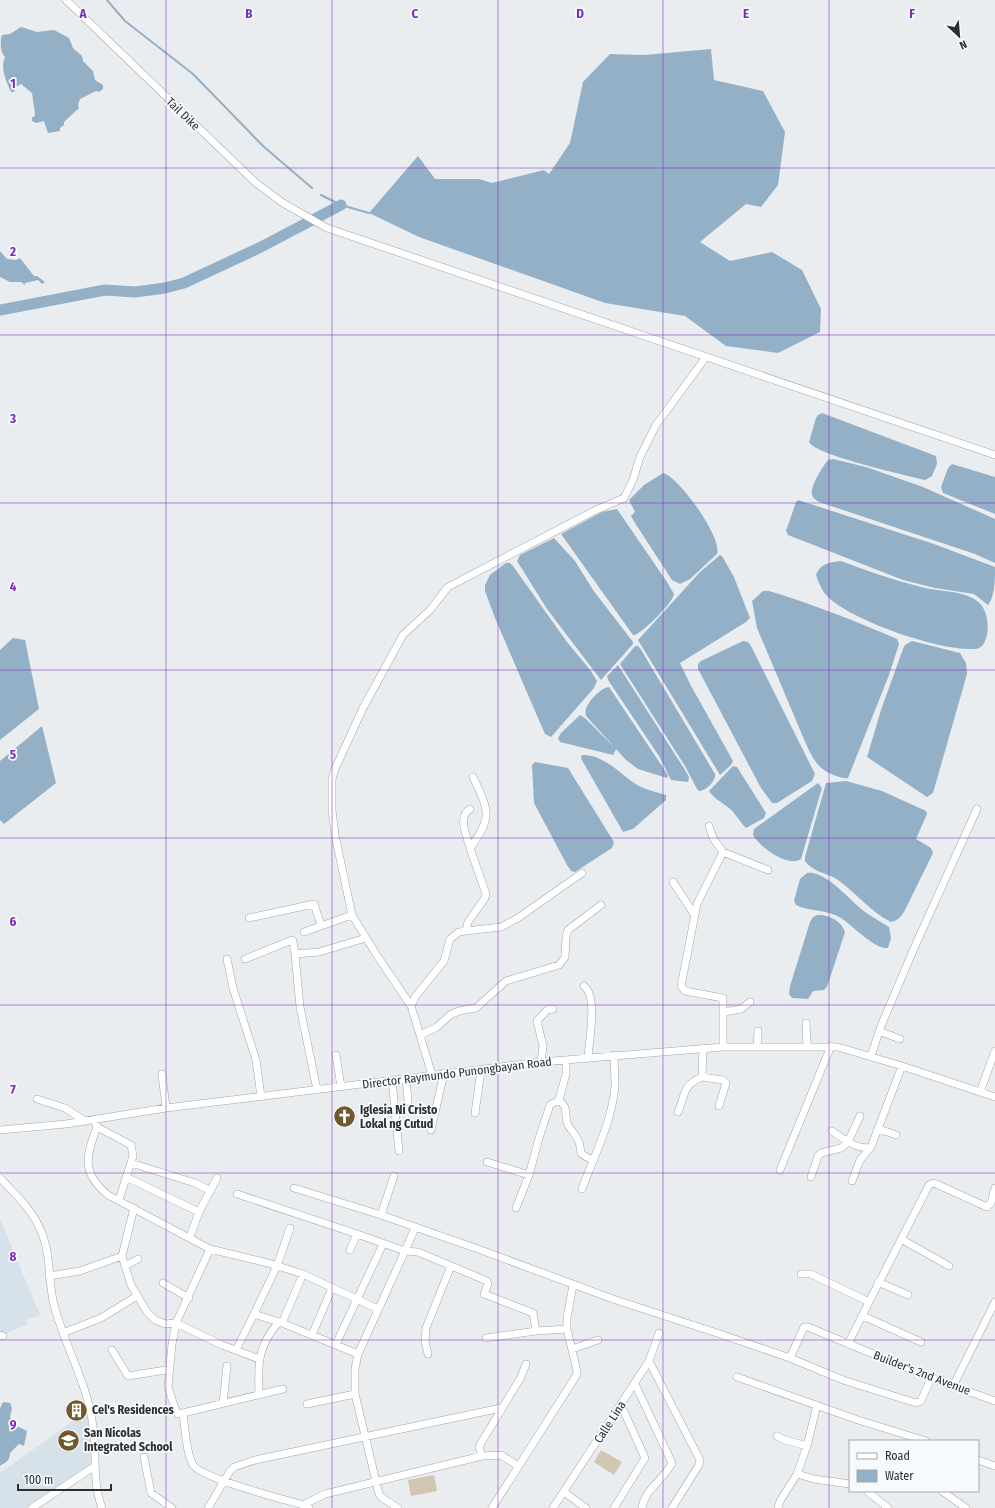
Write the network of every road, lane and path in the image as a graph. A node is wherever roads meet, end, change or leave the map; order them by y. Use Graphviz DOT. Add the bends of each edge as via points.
graph roads {
  1 [pos="66,0"];
  2 [pos="706,357"];
  3 [pos="995,455"];
  4 [pos="473,778"];
  5 [pos="470,809"];
  6 [pos="977,809"];
  7 [pos="710,826"];
  8 [pos="470,848"];
  9 [pos="723,852"];
  10 [pos="768,870"];
  11 [pos="582,873"];
  12 [pos="673,882"];
  13 [pos="601,905"];
  14 [pos="694,914"];
  15 [pos="352,915"];
  16 [pos="249,918"];
  17 [pos="321,925"];
  18 [pos="466,931"];
  19 [pos="304,932"];
  20 [pos="366,938"];
  21 [pos="296,954"];
  22 [pos="245,958"];
  23 [pos="227,959"];
  24 [pos="584,986"];
  25 [pos="750,1002"];
  26 [pos="411,1006"];
  27 [pos="553,1009"];
  28 [pos="724,1012"];
  29 [pos="806,1023"];
  30 [pos="758,1031"];
  31 [pos="879,1031"];
  32 [pos="420,1035"];
  33 [pos="900,1039"];
  34 [pos="807,1046"];
  35 [pos="831,1046"];
  36 [pos="723,1047"];
  37 [pos="757,1047"];
  38 [pos="703,1048"];
  39 [pos="995,1051"];
  40 [pos="336,1054"];
  41 [pos="614,1055"];
  42 [pos="871,1056"];
  43 [pos="588,1058"];
  44 [pos="566,1061"];
  45 [pos="541,1062"];
  46 [pos="902,1066"];
  47 [pos="481,1070"];
  48 [pos="162,1074"];
  49 [pos="444,1074"];
  50 [pos="432,1075"];
  51 [pos="702,1077"];
  52 [pos="406,1078"];
  53 [pos="392,1080"];
  54 [pos="341,1086"];
  55 [pos="317,1090"];
  56 [pos="980,1092"];
  57 [pos="261,1097"];
  58 [pos="995,1097"];
  59 [pos="37,1100"];
  60 [pos="559,1100"];
  61 [pos="408,1101"];
  62 [pos="719,1106"];
  63 [pos="166,1108"];
  64 [pos="678,1112"];
  65 [pos="475,1113"];
  66 [pos="860,1116"];
  67 [pos="94,1119"];
  68 [pos="85,1121"];
  69 [pos="97,1127"];
  70 [pos="879,1129"];
  71 [pos="0,1130"];
  72 [pos="431,1130"];
  73 [pos="832,1131"];
  74 [pos="896,1135"];
  75 [pos="848,1142"];
  76 [pos="871,1147"];
  77 [pos="398,1151"];
  78 [pos="594,1160"];
  79 [pos="487,1162"];
  80 [pos="131,1164"];
  81 [pos="780,1170"];
  82 [pos="530,1175"];
  83 [pos="394,1176"];
  84 [pos="811,1176"];
  85 [pos="126,1177"];
  86 [pos="0,1178"];
  87 [pos="217,1178"];
  88 [pos="852,1181"];
  89 [pos="294,1188"];
  90 [pos="995,1188"];
  91 [pos="582,1189"];
  92 [pos="210,1191"];
  93 [pos="237,1194"];
  94 [pos="119,1200"];
  95 [pos="134,1208"];
  96 [pos="516,1208"];
  97 [pos="199,1212"];
  98 [pos="381,1215"];
  99 [pos="290,1228"];
  100 [pos="415,1228"];
  101 [pos="357,1234"];
  102 [pos="190,1237"];
  103 [pos="901,1238"];
  104 [pos="382,1244"];
  105 [pos="210,1249"];
  106 [pos="350,1250"];
  107 [pos="405,1251"];
  108 [pos="122,1256"];
  109 [pos="138,1259"];
  110 [pos="125,1266"];
  111 [pos="276,1266"];
  112 [pos="451,1266"];
  113 [pos="949,1266"];
  114 [pos="303,1274"];
  115 [pos="801,1274"];
  116 [pos="49,1276"];
  117 [pos="878,1282"];
  118 [pos="163,1283"];
  119 [pos="573,1285"];
  120 [pos="332,1288"];
  121 [pos="908,1295"];
  122 [pos="137,1296"];
  123 [pos="189,1298"];
  124 [pos="357,1298"];
  125 [pos="869,1302"];
  126 [pos="995,1302"];
  127 [pos="378,1309"];
  128 [pos="254,1314"];
  129 [pos="863,1316"];
  130 [pos="280,1322"];
  131 [pos="176,1323"];
  132 [pos="566,1329"];
  133 [pos="536,1331"];
  134 [pos="63,1333"];
  135 [pos="658,1333"];
  136 [pos="312,1335"];
  137 [pos="486,1338"];
  138 [pos="598,1340"];
  139 [pos="921,1342"];
  140 [pos="336,1344"];
  141 [pos="848,1344"];
  142 [pos="572,1349"];
  143 [pos="112,1350"];
  144 [pos="236,1350"];
  145 [pos="358,1354"];
  146 [pos="428,1354"];
  147 [pos="790,1358"];
  148 [pos="259,1359"];
  149 [pos="649,1361"];
  150 [pos="526,1364"];
  151 [pos="226,1366"];
  152 [pos="170,1371"];
  153 [pos="737,1378"];
  154 [pos="931,1378"];
  155 [pos="635,1384"];
  156 [pos="953,1386"];
  157 [pos="283,1389"];
  158 [pos="355,1394"];
  159 [pos="258,1395"];
  160 [pos="995,1401"];
  161 [pos="223,1403"];
  162 [pos="307,1404"];
  163 [pos="621,1405"];
  164 [pos="817,1405"];
  165 [pos="501,1408"];
  166 [pos="183,1413"];
  167 [pos="366,1436"];
  168 [pos="777,1436"];
  169 [pos="923,1440"];
  170 [pos="807,1446"];
  171 [pos="482,1456"];
  172 [pos="144,1457"];
  173 [pos="979,1460"];
  174 [pos="95,1466"];
  175 [pos="518,1466"];
  176 [pos="995,1466"];
  177 [pos="798,1474"];
  178 [pos="223,1480"];
  179 [pos="375,1482"];
  180 [pos="849,1484"];
  181 [pos="564,1492"];
  182 [pos="868,1492"];
  183 [pos="943,1492"];
  184 [pos="306,1506"];
  185 [pos="32,1508"];
  186 [pos="102,1508"];
  187 [pos="172,1508"];
  188 [pos="208,1508"];
  189 [pos="398,1508"];
  190 [pos="492,1508"];
  191 [pos="553,1508"];
  192 [pos="586,1508"];
  193 [pos="614,1508"];
  194 [pos="642,1508"];
  195 [pos="672,1508"];
  196 [pos="778,1508"];
  197 [pos="888,1508"];
  198 [pos="966,1508"];
  1 -- 2 [label="street, Tail Dike" via="268,194 311,220 352,238"];
  2 -- 3 [label="street, Tail Dike"];
  2 -- 15 [label="street" via="656,425 624,498 448,587 430,610 403,636 363,708 335,769 331,789 335,835"];
  4 -- 8 [label="street" via="487,815 484,827"];
  5 -- 8 [label="street" via="463,821"];
  6 -- 31 [label="street" via="914,946"];
  7 -- 9 [label="street" via="713,838"];
  8 -- 18 [label="street" via="486,894 468,922"];
  9 -- 10 [label="street"];
  9 -- 14 [label="street" via="710,874"];
  11 -- 18 [label="street" via="501,927"];
  12 -- 14 [label="street"];
  13 -- 32 [label="street" via="568,930 565,957 559,964 506,981 476,1008 450,1015 437,1027"];
  14 -- 28 [label="street" via="680,986 685,991 722,997"];
  15 -- 17 [label="street" via="340,921"];
  15 -- 20 [label="street"];
  16 -- 17 [label="street" via="314,904"];
  17 -- 19 [label="street"];
  18 -- 26 [label="street" via="459,932 450,939 444,961 415,997"];
  20 -- 21 [label="street" via="319,952"];
  20 -- 26 [label="street"];
  21 -- 22 [label="street" via="292,940"];
  21 -- 55 [label="street" via="300,1007"];
  23 -- 57 [label="street" via="233,988 256,1060"];
  24 -- 43 [label="street" via="592,998"];
  25 -- 28 [label="street" via="740,1009"];
  26 -- 32 [label="street"];
  27 -- 45 [label="street" via="547,1010 537,1021 543,1046"];
  28 -- 36 [label="street"];
  29 -- 34 [label="street"];
  30 -- 37 [label="street"];
  31 -- 33 [label="street"];
  31 -- 42 [label="street"];
  32 -- 50 [label="street"];
  34 -- 35 [label="street, Director Raymundo Punongbayan Road"];
  34 -- 37 [label="street, Director Raymundo Punongbayan Road"];
  35 -- 42 [label="street, Director Raymundo Punongbayan Road"];
  35 -- 81 [label="street"];
  36 -- 37 [label="street, Director Raymundo Punongbayan Road"];
  36 -- 38 [label="street, Director Raymundo Punongbayan Road"];
  38 -- 41 [label="street, Director Raymundo Punongbayan Road"];
  38 -- 51 [label="street"];
  39 -- 56 [label="street"];
  40 -- 54 [label="street"];
  41 -- 43 [label="street, Director Raymundo Punongbayan Road"];
  41 -- 78 [label="street" via="615,1086 612,1103"];
  42 -- 46 [label="street, Director Raymundo Punongbayan Road"];
  43 -- 44 [label="street, Director Raymundo Punongbayan Road"];
  44 -- 45 [label="street, Director Raymundo Punongbayan Road"];
  44 -- 60 [label="street" via="566,1074"];
  45 -- 47 [label="street, Director Raymundo Punongbayan Road"];
  46 -- 56 [label="street, Director Raymundo Punongbayan Road"];
  46 -- 70 [label="street"];
  47 -- 49 [label="street, Director Raymundo Punongbayan Road"];
  47 -- 65 [label="street"];
  48 -- 63 [label="street"];
  49 -- 50 [label="street, Director Raymundo Punongbayan Road"];
  49 -- 72 [label="street"];
  50 -- 52 [label="street, Director Raymundo Punongbayan Road"];
  51 -- 62 [label="street" via="723,1080 726,1083"];
  51 -- 64 [label="street" via="688,1085"];
  52 -- 53 [label="street, Director Raymundo Punongbayan Road"];
  52 -- 61 [label="street"];
  53 -- 54 [label="street, Director Raymundo Punongbayan Road"];
  53 -- 77 [label="street"];
  54 -- 55 [label="street, Director Raymundo Punongbayan Road"];
  55 -- 57 [label="street, Director Raymundo Punongbayan Road"];
  56 -- 58 [label="street, Director Raymundo Punongbayan Road"];
  57 -- 63 [label="street, Director Raymundo Punongbayan Road"];
  59 -- 68 [label="street" via="64,1108"];
  60 -- 78 [label="street" via="566,1107 568,1125 578,1139 579,1152"];
  60 -- 82 [label="street" via="550,1105"];
  63 -- 67 [label="street, Director Raymundo Punongbayan Road"];
  66 -- 75 [label="street"];
  67 -- 68 [label="street, Director Raymundo Punongbayan Road"];
  67 -- 69 [label="street"];
  68 -- 71 [label="street, Director Raymundo Punongbayan Road"];
  69 -- 80 [label="street" via="131,1145"];
  69 -- 94 [label="street" via="87,1163 99,1188"];
  70 -- 74 [label="street"];
  70 -- 76 [label="street"];
  73 -- 75 [label="street"];
  75 -- 76 [label="street"];
  75 -- 84 [label="street" via="841,1148 820,1154"];
  76 -- 88 [label="street" via="860,1160"];
  78 -- 91 [label="street"];
  79 -- 82 [label="street"];
  80 -- 85 [label="street"];
  80 -- 92 [label="street" via="195,1183"];
  82 -- 96 [label="street"];
  83 -- 98 [label="street"];
  85 -- 94 [label="street"];
  85 -- 97 [label="street"];
  86 -- 116 [label="street" via="29,1208 42,1232"];
  87 -- 92 [label="street"];
  89 -- 98 [label="street"];
  90 -- 103 [label="street" via="991,1203 987,1206 931,1183"];
  92 -- 97 [label="street"];
  93 -- 101 [label="street"];
  94 -- 95 [label="street"];
  95 -- 102 [label="street"];
  95 -- 108 [label="street"];
  97 -- 102 [label="street"];
  98 -- 100 [label="street"];
  99 -- 111 [label="street"];
  100 -- 107 [label="street"];
  100 -- 119 [label="street"];
  101 -- 104 [label="street"];
  101 -- 106 [label="street"];
  102 -- 105 [label="street"];
  103 -- 113 [label="street"];
  103 -- 117 [label="street"];
  104 -- 107 [label="street"];
  104 -- 124 [label="street"];
  105 -- 111 [label="street"];
  105 -- 123 [label="street"];
  107 -- 112 [label="street" via="418,1252"];
  107 -- 127 [label="street"];
  108 -- 110 [label="street"];
  108 -- 116 [label="street" via="80,1271"];
  109 -- 110 [label="street"];
  110 -- 122 [label="street"];
  111 -- 114 [label="street"];
  111 -- 128 [label="street"];
  112 -- 133 [label="street" via="487,1281 484,1294 487,1296 533,1313"];
  112 -- 146 [label="street" via="426,1328"];
  114 -- 120 [label="street"];
  114 -- 130 [label="street"];
  115 -- 125 [label="street" via="811,1274"];
  116 -- 134 [label="street" via="54,1306"];
  117 -- 121 [label="street"];
  117 -- 125 [label="street"];
  118 -- 123 [label="street"];
  119 -- 132 [label="street"];
  119 -- 147 [label="street"];
  120 -- 124 [label="street"];
  120 -- 136 [label="street"];
  122 -- 131 [label="street" via="155,1320 165,1324"];
  122 -- 134 [label="street" via="101,1318"];
  123 -- 131 [label="street"];
  124 -- 127 [label="street"];
  124 -- 140 [label="street"];
  125 -- 129 [label="street"];
  126 -- 156 [label="street"];
  127 -- 145 [label="street"];
  128 -- 130 [label="street"];
  128 -- 144 [label="street"];
  129 -- 139 [label="street"];
  129 -- 141 [label="street"];
  130 -- 136 [label="street"];
  130 -- 148 [label="street" via="268,1336"];
  131 -- 144 [label="street"];
  131 -- 152 [label="street"];
  132 -- 133 [label="street"];
  132 -- 142 [label="street"];
  133 -- 137 [label="street"];
  134 -- 174 [label="street" via="85,1387 94,1427"];
  135 -- 149 [label="street, Calle Lina"];
  136 -- 140 [label="street"];
  138 -- 142 [label="street"];
  140 -- 145 [label="street"];
  141 -- 147 [label="street, Builder's 2nd Avenue" via="804,1327"];
  141 -- 154 [label="street, Builder's 2nd Avenue"];
  142 -- 175 [label="street" via="576,1376"];
  143 -- 152 [label="street" via="128,1376"];
  144 -- 148 [label="street"];
  145 -- 158 [label="street"];
  147 -- 154 [label="street" via="843,1380 916,1403 921,1401"];
  148 -- 159 [label="street"];
  149 -- 155 [label="street, Calle Lina"];
  149 -- 195 [label="street" via="700,1460 700,1465"];
  150 -- 165 [label="street" via="522,1377"];
  151 -- 161 [label="street"];
  152 -- 166 [label="street" via="170,1394 176,1412"];
  153 -- 164 [label="street"];
  154 -- 156 [label="street, Builder's 2nd Avenue"];
  155 -- 163 [label="street, Calle Lina"];
  155 -- 194 [label="street" via="672,1463 667,1473 654,1483"];
  156 -- 160 [label="street, Builder's 2nd Avenue"];
  157 -- 159 [label="street"];
  158 -- 162 [label="street"];
  158 -- 167 [label="street"];
  159 -- 161 [label="street"];
  161 -- 166 [label="street"];
  163 -- 181 [label="street, Calle Lina"];
  163 -- 193 [label="street" via="646,1458"];
  164 -- 169 [label="street"];
  164 -- 170 [label="street"];
  165 -- 167 [label="street"];
  165 -- 171 [label="street" via="479,1447"];
  166 -- 178 [label="street" via="193,1465 200,1471"];
  167 -- 178 [label="street" via="255,1460 234,1468"];
  167 -- 179 [label="street"];
  168 -- 170 [label="street"];
  170 -- 177 [label="street"];
  171 -- 175 [label="street" via="500,1455"];
  171 -- 179 [label="street"];
  172 -- 187 [label="street" via="151,1493"];
  173 -- 176 [label="street"];
  174 -- 185 [label="street"];
  174 -- 186 [label="street"];
  175 -- 190 [label="street"];
  177 -- 180 [label="street"];
  177 -- 196 [label="street"];
  178 -- 184 [label="street"];
  178 -- 188 [label="street"];
  179 -- 184 [label="street" via="325,1494"];
  179 -- 189 [label="street" via="381,1497"];
  181 -- 191 [label="street, Calle Lina"];
  181 -- 192 [label="street"];
  182 -- 197 [label="street"];
  183 -- 198 [label="street"];
}
